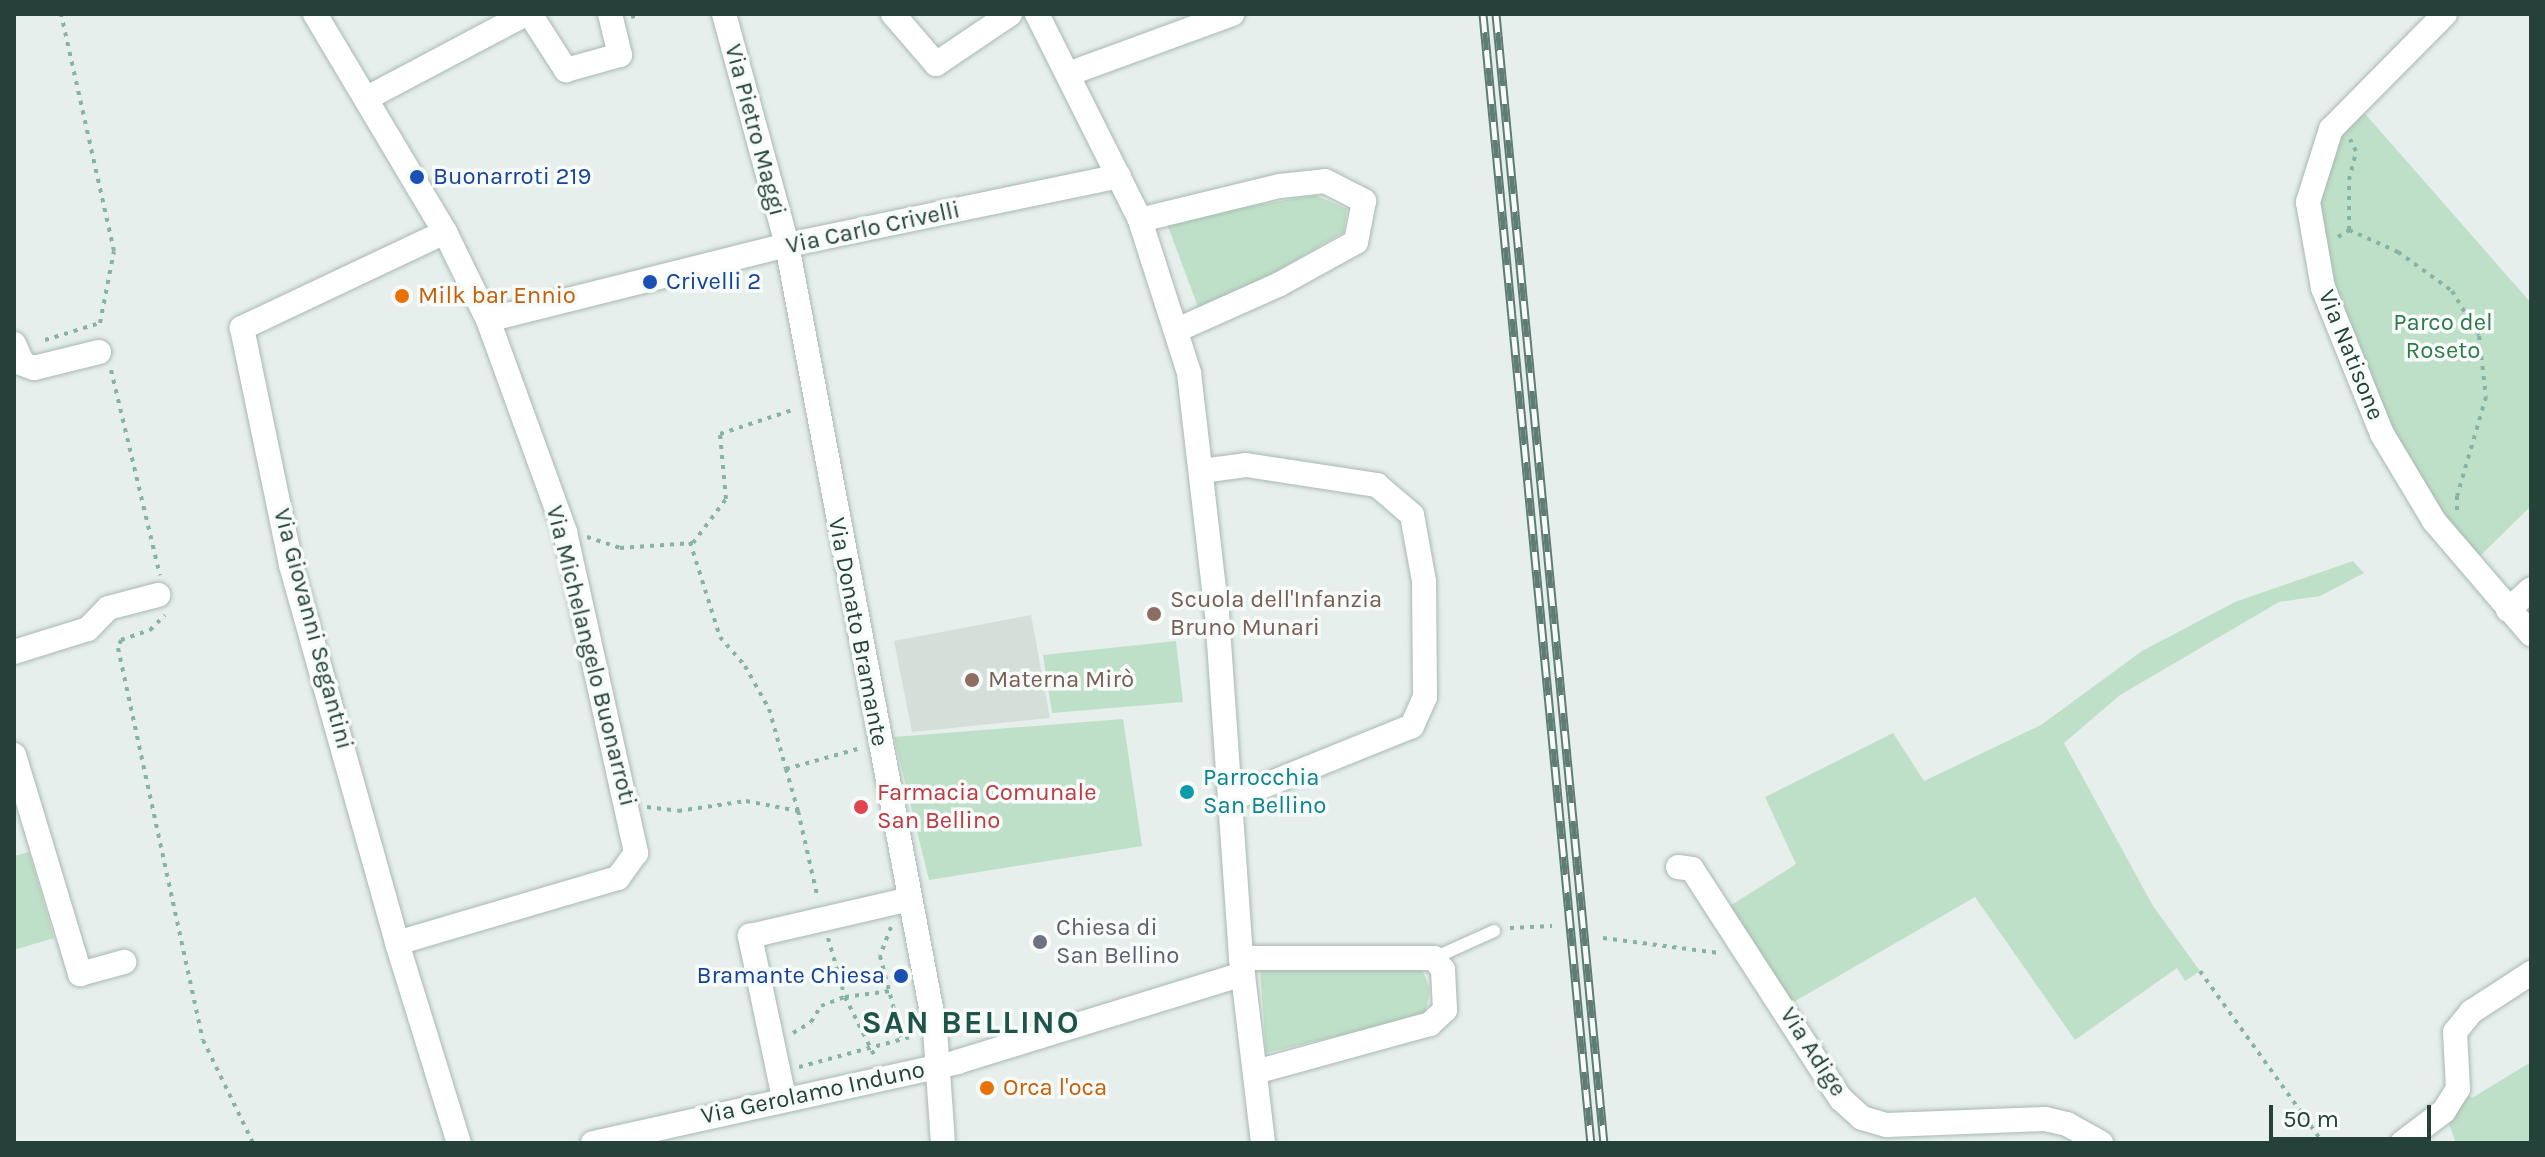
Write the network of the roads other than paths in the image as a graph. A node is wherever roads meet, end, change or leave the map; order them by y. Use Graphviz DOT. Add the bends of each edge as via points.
graph roads {
  1 [pos="315,14"];
  2 [pos="528,14"];
  3 [pos="610,14"];
  4 [pos="724,14"];
  5 [pos="893,14"];
  6 [pos="1010,14"];
  7 [pos="1037,14"];
  8 [pos="1232,14"];
  9 [pos="2445,14"];
  10 [pos="1068,74"];
  11 [pos="369,97"];
  12 [pos="1119,176"];
  13 [pos="1140,220"];
  14 [pos="445,232"];
  15 [pos="787,245"];
  16 [pos="488,320"];
  17 [pos="1177,330"];
  18 [pos="104,351"];
  19 [pos="18,354"];
  20 [pos="1202,471"];
  21 [pos="2531,589"];
  22 [pos="162,594"];
  23 [pos="2508,610"];
  24 [pos="2531,634"];
  25 [pos="14,652"];
  26 [pos="14,755"];
  27 [pos="1231,799"];
  28 [pos="1678,867"];
  29 [pos="904,900"];
  30 [pos="1494,931"];
  31 [pos="397,943"];
  32 [pos="1434,958"];
  33 [pos="124,962"];
  34 [pos="1242,966"];
  35 [pos="2531,973"];
  36 [pos="940,1065"];
  37 [pos="1256,1072"];
  38 [pos="784,1098"];
  39 [pos="459,1143"];
  40 [pos="593,1143"];
  41 [pos="943,1143"];
  42 [pos="1263,1143"];
  43 [pos="2101,1143"];
  44 [pos="2402,1143"];
  1 -- 11 [label="street, Via Michelangelo Buonarroti"];
  2 -- 3 [label="street" via="566,70 620,55"];
  2 -- 11 [label="street"];
  4 -- 15 [label="street, Via Pietro Maggi"];
  5 -- 6 [label="street" via="936,64"];
  7 -- 10 [label="street"];
  8 -- 10 [label="street"];
  9 -- 23 [label="street, Via Natisone" via="2331,129 2308,202 2323,288 2382,434 2434,521"];
  10 -- 12 [label="street"];
  11 -- 14 [label="street, Via Michelangelo Buonarroti"];
  12 -- 13 [label="street"];
  12 -- 15 [label="street, Via Carlo Crivelli"];
  13 -- 17 [label="street"];
  13 -- 17 [label="street" via="1280,186 1325,181 1364,201 1356,242 1280,284"];
  14 -- 16 [label="street, Via Michelangelo Buonarroti"];
  14 -- 31 [label="street, Via Giovanni Segantini" via="242,328 291,565"];
  15 -- 16 [label="street, Via Carlo Crivelli"];
  15 -- 29 [label="street, Via Donato Bramante"];
  16 -- 31 [label="street, Via Michelangelo Buonarroti" via="565,532 636,853 618,878"];
  17 -- 20 [label="street" via="1189,373"];
  18 -- 19 [label="street" via="34,368"];
  20 -- 27 [label="street"];
  20 -- 27 [label="street" via="1246,465 1377,485 1412,515 1424,581 1425,697 1412,726"];
  21 -- 23 [label="street"];
  22 -- 25 [label="street" via="108,608 88,629"];
  23 -- 24 [label="street, Via Natisone"];
  26 -- 33 [label="street" via="80,974"];
  27 -- 34 [label="street"];
  28 -- 43 [label="street, Via Adige" via="1692,869 1841,1099 1862,1118 1887,1125 2045,1119 2067,1124"];
  29 -- 36 [label="street, Via Donato Bramante"];
  29 -- 38 [label="street" via="750,936"];
  30 -- 32 [label="lane"];
  31 -- 39 [label="street, Via Giovanni Segantini"];
  32 -- 34 [label="street, Via Gerolamo Induno"];
  32 -- 37 [label="street" via="1443,970 1445,1010 1430,1024"];
  34 -- 36 [label="street, Via Gerolamo Induno"];
  34 -- 37 [label="street"];
  35 -- 44 [label="street" via="2471,1012 2455,1032 2458,1089 2444,1111"];
  36 -- 38 [label="street, Via Gerolamo Induno"];
  36 -- 41 [label="street, Via Donato Bramante"];
  37 -- 42 [label="street"];
  38 -- 40 [label="street, Via Gerolamo Induno"];
}
